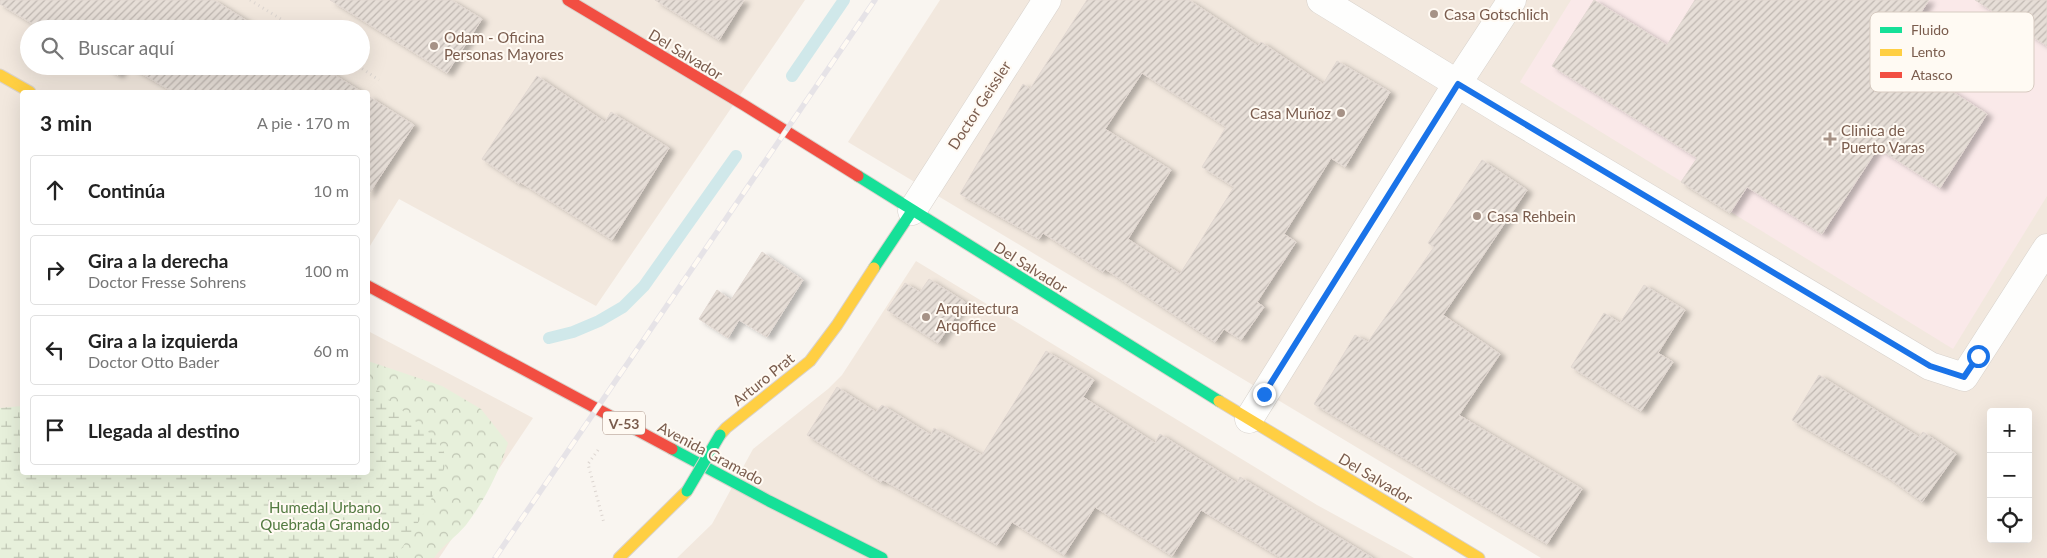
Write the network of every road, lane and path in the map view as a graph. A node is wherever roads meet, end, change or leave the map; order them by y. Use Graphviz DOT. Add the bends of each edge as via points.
graph roads {
  1 [pos="250,0"];
  2 [pos="568,0"];
  3 [pos="1047,0"];
  4 [pos="1321,0"];
  5 [pos="1512,0"];
  6 [pos="587,5"];
  7 [pos="282,20"];
  8 [pos="370,74"];
  9 [pos="0,75"];
  10 [pos="379,80"];
  11 [pos="1458,84"];
  12 [pos="26,90"];
  13 [pos="912,210"];
  14 [pos="2047,248"];
  15 [pos="370,287"];
  16 [pos="1249,419"];
  17 [pos="618,420"];
  18 [pos="606,528"];
  19 [pos="619,558"];
  20 [pos="882,558"];
  21 [pos="1479,558"];
  1 -- 7 [label="path"];
  2 -- 6 [label="main road, Del Salvador"];
  3 -- 13 [label="street, Doctor Geissler"];
  4 -- 11 [label="street"];
  5 -- 11 [label="street"];
  6 -- 13 [label="main road, Del Salvador"];
  8 -- 10 [label="path"];
  9 -- 12 [label="main road"];
  11 -- 14 [label="street" via="1930,366 1964,377"];
  11 -- 16 [label="street"];
  13 -- 16 [label="main road, Del Salvador"];
  13 -- 19 [label="main road, Arturo Prat, bridge" via="810,361 720,434 687,492"];
  15 -- 17 [label="main road, Avenida Gramado / V-53"];
  16 -- 21 [label="main road, Del Salvador"];
  17 -- 18 [label="path" via="588,464"];
  17 -- 20 [label="main road, Avenida Gramado / V-53"];
}
